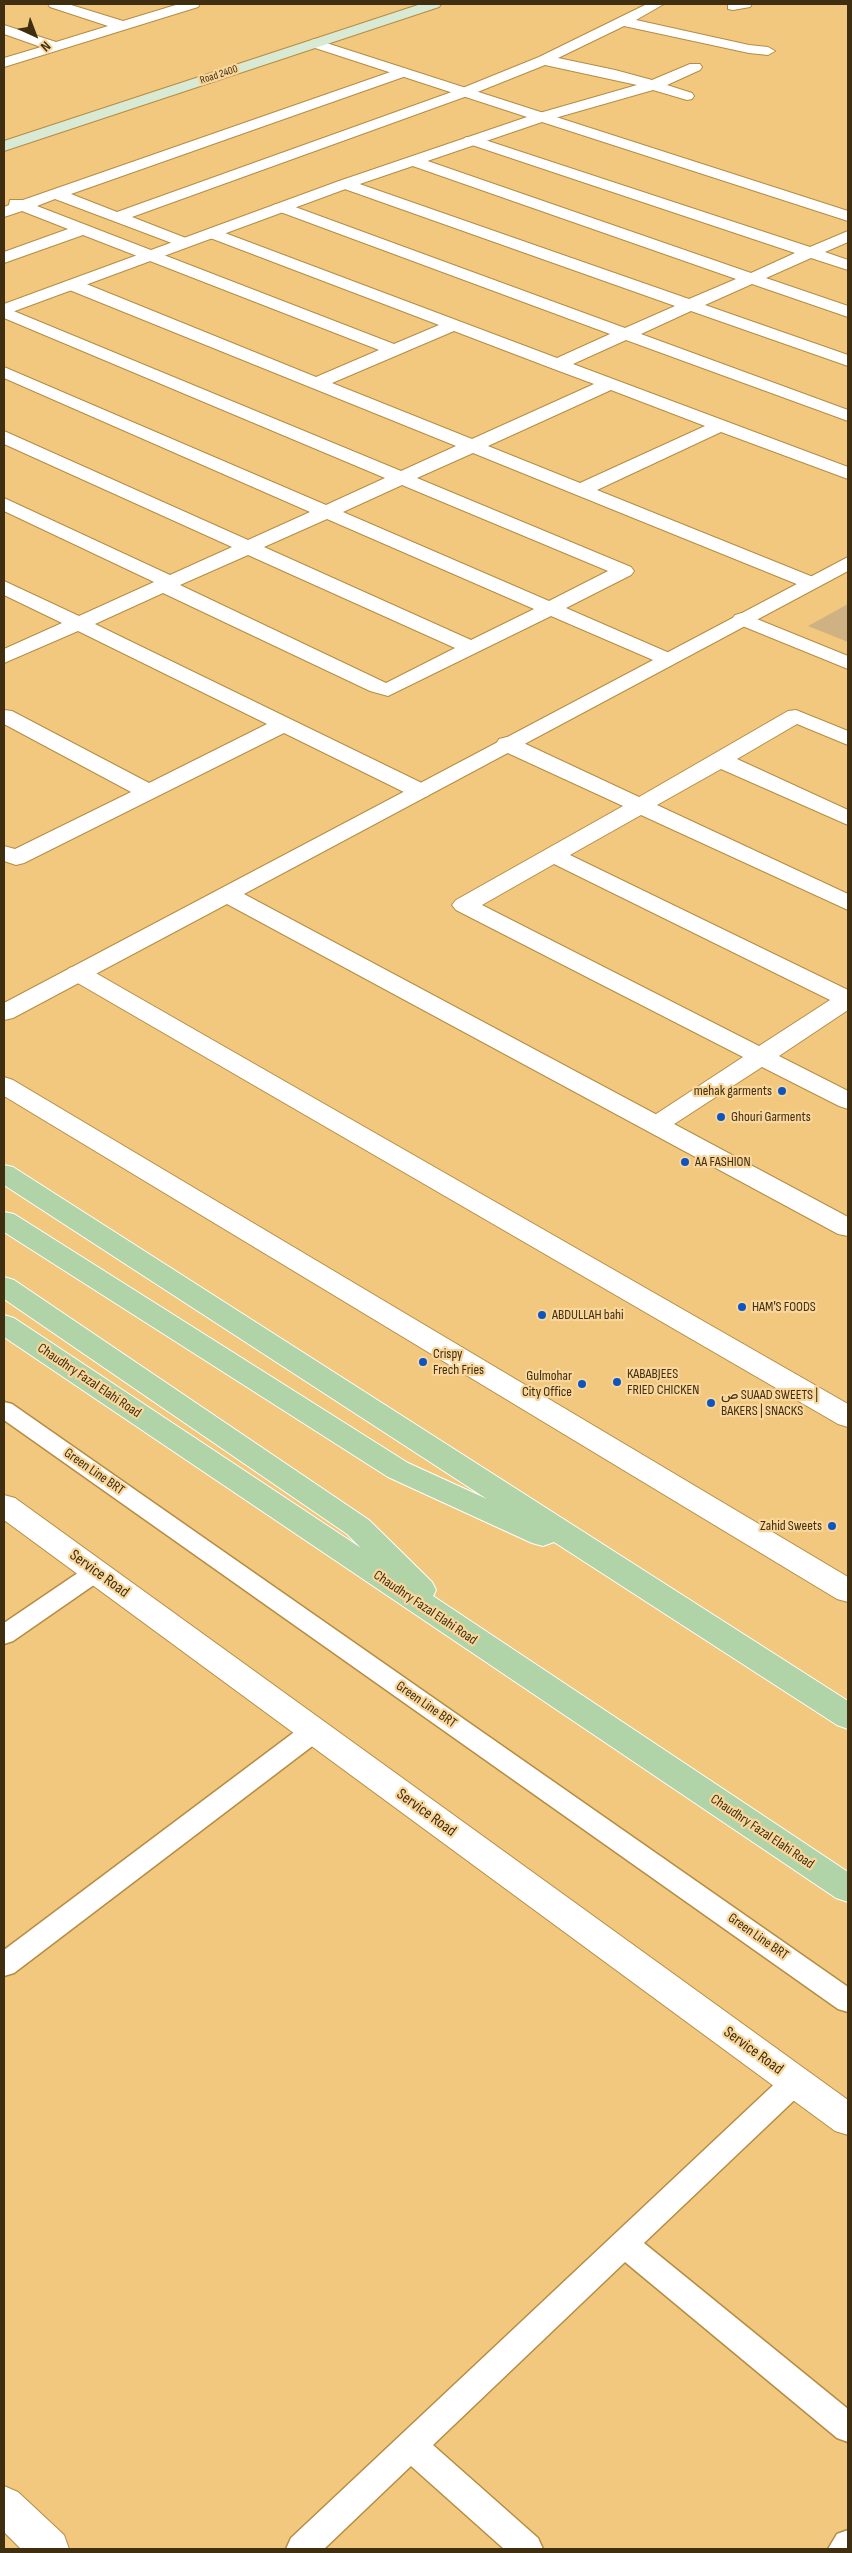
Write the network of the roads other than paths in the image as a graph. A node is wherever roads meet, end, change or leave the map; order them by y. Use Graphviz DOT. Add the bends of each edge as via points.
graph roads {
  1 [pos="56,4"];
  2 [pos="160,4"];
  3 [pos="193,4"];
  4 [pos="390,4"];
  5 [pos="434,4"];
  6 [pos="657,4"];
  7 [pos="176,9"];
  8 [pos="621,21"];
  9 [pos="123,26"];
  10 [pos="4,29"];
  11 [pos="314,43"];
  12 [pos="56,47"];
  13 [pos="768,51"];
  14 [pos="544,60"];
  15 [pos="4,63"];
  16 [pos="695,67"];
  17 [pos="404,72"];
  18 [pos="653,85"];
  19 [pos="465,92"];
  20 [pos="686,96"];
  21 [pos="541,117"];
  22 [pos="4,133"];
  23 [pos="472,140"];
  24 [pos="4,146"];
  25 [pos="412,162"];
  26 [pos="345,184"];
  27 [pos="56,194"];
  28 [pos="4,198"];
  29 [pos="22,205"];
  30 [pos="281,207"];
  31 [pos="4,212"];
  32 [pos="848,216"];
  33 [pos="117,217"];
  34 [pos="84,229"];
  35 [pos="212,233"];
  36 [pos="848,236"];
  37 [pos="185,243"];
  38 [pos="810,252"];
  39 [pos="151,255"];
  40 [pos="4,258"];
  41 [pos="848,265"];
  42 [pos="751,278"];
  43 [pos="73,284"];
  44 [pos="690,306"];
  45 [pos="4,311"];
  46 [pos="848,312"];
  47 [pos="454,325"];
  48 [pos="627,333"];
  49 [pos="394,350"];
  50 [pos="848,362"];
  51 [pos="557,364"];
  52 [pos="4,372"];
  53 [pos="316,383"];
  54 [pos="610,384"];
  55 [pos="848,416"];
  56 [pos="721,425"];
  57 [pos="4,437"];
  58 [pos="472,446"];
  59 [pos="848,473"];
  60 [pos="401,478"];
  61 [pos="581,490"];
  62 [pos="4,504"];
  63 [pos="327,512"];
  64 [pos="248,547"];
  65 [pos="848,563"];
  66 [pos="811,583"];
  67 [pos="167,584"];
  68 [pos="4,587"];
  69 [pos="550,608"];
  70 [pos="742,619"];
  71 [pos="78,623"];
  72 [pos="472,648"];
  73 [pos="4,657"];
  74 [pos="667,659"];
  75 [pos="848,663"];
  76 [pos="4,716"];
  77 [pos="284,724"];
  78 [pos="848,738"];
  79 [pos="507,744"];
  80 [pos="720,760"];
  81 [pos="420,791"];
  82 [pos="149,792"];
  83 [pos="640,806"];
  84 [pos="848,818"];
  85 [pos="4,853"];
  86 [pos="553,855"];
  87 [pos="226,894"];
  88 [pos="848,903"];
  89 [pos="78,974"];
  90 [pos="848,999"];
  91 [pos="4,1013"];
  92 [pos="760,1056"];
  93 [pos="4,1085"];
  94 [pos="848,1101"];
  95 [pos="656,1125"];
  96 [pos="4,1172"];
  97 [pos="4,1220"];
  98 [pos="848,1228"];
  99 [pos="4,1286"];
  100 [pos="4,1324"];
  101 [pos="4,1409"];
  102 [pos="848,1417"];
  103 [pos="4,1504"];
  104 [pos="96,1572"];
  105 [pos="631,1576"];
  106 [pos="848,1591"];
  107 [pos="4,1635"];
  108 [pos="467,1636"];
  109 [pos="848,1717"];
  110 [pos="314,1731"];
  111 [pos="848,1889"];
  112 [pos="4,1965"];
  113 [pos="848,2001"];
  114 [pos="795,2082"];
  115 [pos="848,2120"];
  116 [pos="624,2244"];
  117 [pos="848,2428"];
  118 [pos="411,2446"];
  119 [pos="4,2505"];
  120 [pos="848,2544"];
  121 [pos="49,2549"];
  122 [pos="302,2549"];
  123 [pos="528,2549"];
  124 [pos="844,2549"];
  1 -- 9 [label="street"];
  2 -- 7 [label="street"];
  3 -- 7 [label="street"];
  4 -- 22 [label="main road, Road 2400"];
  5 -- 11 [label="main road, Road 2400"];
  6 -- 8 [label="street"];
  7 -- 9 [label="street"];
  8 -- 13 [label="street" via="749,50"];
  8 -- 14 [label="street"];
  9 -- 12 [label="street"];
  10 -- 12 [label="street"];
  11 -- 17 [label="street"];
  11 -- 24 [label="main road, Road 2400"];
  12 -- 15 [label="street"];
  14 -- 18 [label="street"];
  14 -- 19 [label="street"];
  16 -- 18 [label="street"];
  17 -- 19 [label="street"];
  17 -- 27 [label="street"];
  18 -- 20 [label="street"];
  18 -- 21 [label="street"];
  19 -- 21 [label="street"];
  19 -- 33 [label="street"];
  21 -- 23 [label="street"];
  21 -- 32 [label="street"];
  23 -- 25 [label="street"];
  23 -- 38 [label="street"];
  25 -- 26 [label="street"];
  25 -- 42 [label="street"];
  26 -- 30 [label="street"];
  26 -- 44 [label="street"];
  27 -- 29 [label="street"];
  27 -- 33 [label="street"];
  28 -- 29 [label="street"];
  29 -- 31 [label="street"];
  29 -- 34 [label="street"];
  30 -- 35 [label="street"];
  30 -- 48 [label="street"];
  33 -- 37 [label="street"];
  34 -- 39 [label="street"];
  34 -- 40 [label="street"];
  35 -- 37 [label="street"];
  35 -- 47 [label="street"];
  36 -- 38 [label="street"];
  37 -- 39 [label="street"];
  38 -- 41 [label="street"];
  38 -- 42 [label="street"];
  39 -- 43 [label="street"];
  39 -- 49 [label="street"];
  42 -- 44 [label="street"];
  42 -- 46 [label="street"];
  43 -- 45 [label="street"];
  43 -- 53 [label="street"];
  44 -- 48 [label="street"];
  44 -- 50 [label="street"];
  45 -- 60 [label="street"];
  47 -- 49 [label="street"];
  47 -- 51 [label="street"];
  48 -- 51 [label="street"];
  48 -- 55 [label="street"];
  49 -- 53 [label="street"];
  51 -- 54 [label="street"];
  52 -- 63 [label="street"];
  53 -- 58 [label="street"];
  54 -- 56 [label="street"];
  54 -- 58 [label="street"];
  56 -- 59 [label="street"];
  56 -- 61 [label="street"];
  57 -- 64 [label="street"];
  58 -- 60 [label="street"];
  58 -- 61 [label="street"];
  60 -- 63 [label="street"];
  60 -- 69 [label="street" via="624,571"];
  61 -- 66 [label="street"];
  62 -- 67 [label="street"];
  63 -- 64 [label="street"];
  63 -- 69 [label="street"];
  64 -- 67 [label="street"];
  64 -- 72 [label="street"];
  65 -- 66 [label="street"];
  66 -- 70 [label="street"];
  67 -- 71 [label="street"];
  67 -- 72 [label="street" via="378,688 388,690"];
  68 -- 71 [label="street"];
  69 -- 72 [label="street"];
  69 -- 74 [label="street"];
  70 -- 74 [label="street"];
  70 -- 75 [label="street"];
  71 -- 73 [label="street"];
  71 -- 77 [label="street"];
  74 -- 79 [label="street"];
  76 -- 82 [label="street"];
  77 -- 81 [label="street"];
  77 -- 82 [label="street"];
  78 -- 80 [label="street" via="796,716"];
  79 -- 81 [label="street"];
  79 -- 83 [label="street"];
  80 -- 83 [label="street"];
  80 -- 84 [label="street"];
  81 -- 87 [label="street"];
  82 -- 85 [label="street" via="16,858"];
  83 -- 86 [label="street"];
  83 -- 88 [label="street"];
  86 -- 90 [label="street"];
  86 -- 92 [label="street" via="464,906"];
  87 -- 89 [label="street"];
  87 -- 95 [label="street"];
  89 -- 91 [label="street"];
  89 -- 102 [label="street"];
  90 -- 92 [label="street"];
  92 -- 94 [label="street"];
  92 -- 95 [label="street"];
  93 -- 106 [label="street"];
  95 -- 98 [label="street"];
  96 -- 105 [label="main road"];
  97 -- 105 [label="main road" via="398,1470"];
  99 -- 108 [label="main road" via="358,1527"];
  100 -- 108 [label="main road, Chaudhry Fazal Elahi Road"];
  101 -- 113 [label="lane, Green Line BRT"];
  103 -- 104 [label="street, Service Road"];
  104 -- 107 [label="lane"];
  104 -- 110 [label="street, Service Road"];
  105 -- 109 [label="main road"];
  108 -- 111 [label="main road, Chaudhry Fazal Elahi Road"];
  110 -- 112 [label="lane"];
  110 -- 114 [label="street, Service Road"];
  114 -- 115 [label="street, Service Road"];
  114 -- 116 [label="lane"];
  116 -- 117 [label="lane"];
  116 -- 118 [label="lane"];
  118 -- 122 [label="lane"];
  118 -- 123 [label="lane"];
  119 -- 121 [label="street"];
  120 -- 124 [label="lane"];
}
